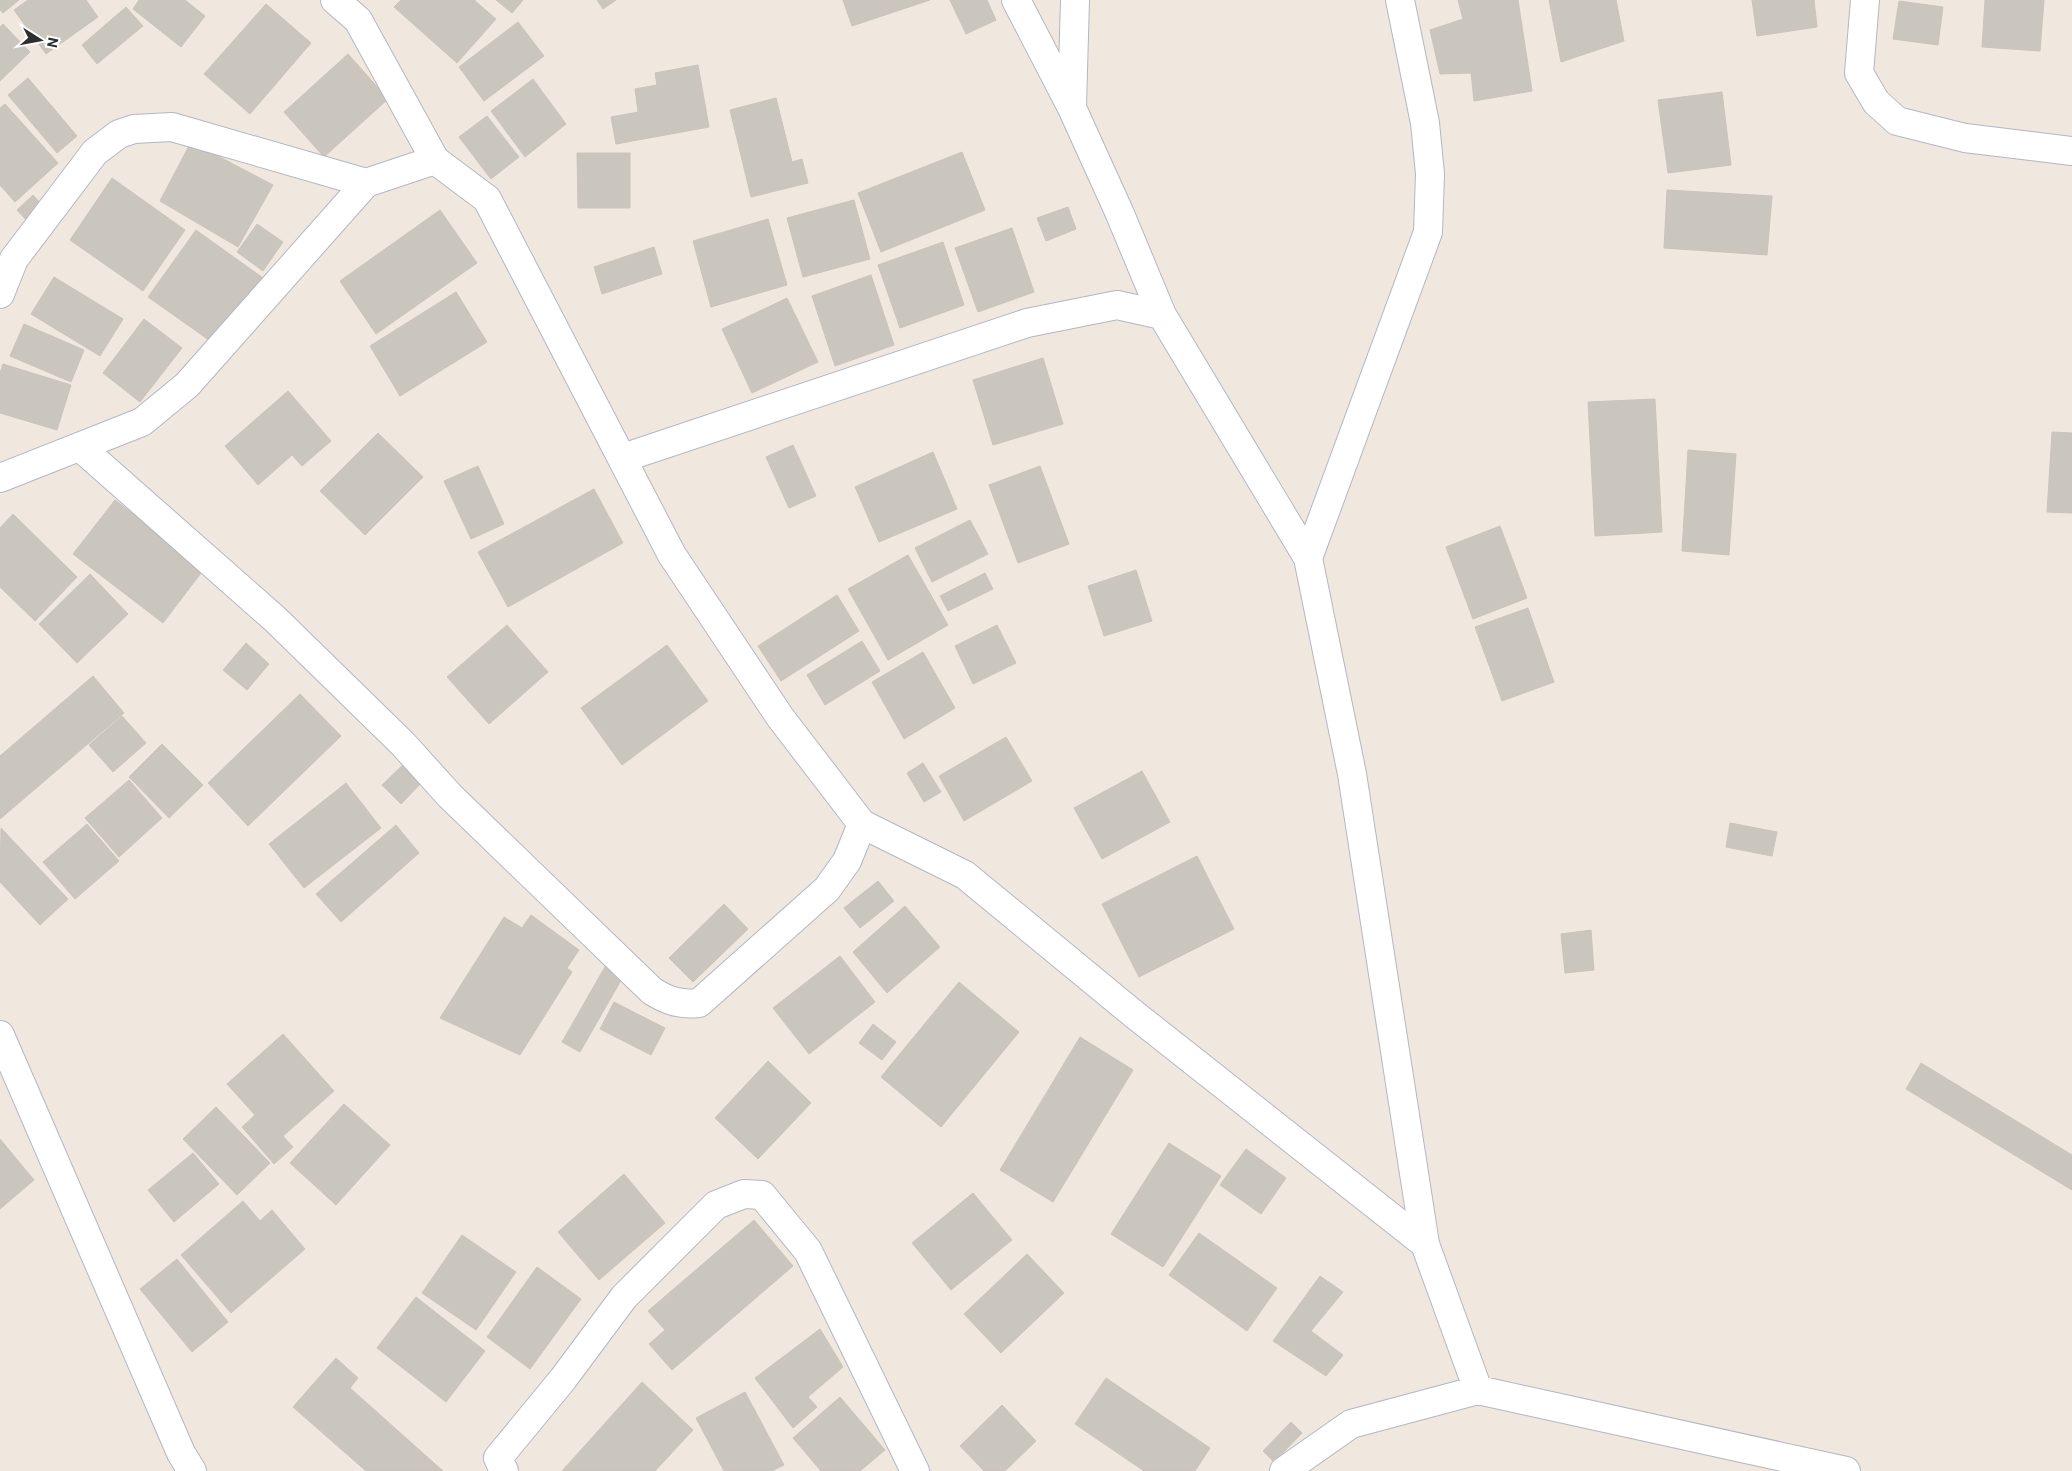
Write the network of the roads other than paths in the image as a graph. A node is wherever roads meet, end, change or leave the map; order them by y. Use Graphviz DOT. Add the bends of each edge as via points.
graph roads {
  1 [pos="335,0"];
  2 [pos="1016,0"];
  3 [pos="1075,0"];
  4 [pos="1400,0"];
  5 [pos="1865,0"];
  6 [pos="1072,108"];
  7 [pos="2072,151"];
  8 [pos="435,160"];
  9 [pos="366,183"];
  10 [pos="0,294"];
  11 [pos="1162,315"];
  12 [pos="80,447"];
  13 [pos="622,458"];
  14 [pos="0,478"];
  15 [pos="1308,558"];
  16 [pos="862,824"];
  17 [pos="0,1035"];
  18 [pos="1425,1244"];
  19 [pos="1478,1390"];
  20 [pos="192,1471"];
  21 [pos="504,1471"];
  22 [pos="915,1471"];
  23 [pos="1284,1471"];
  24 [pos="1846,1471"];
  1 -- 8 [label="street" via="358,20"];
  2 -- 6 [label="street"];
  3 -- 6 [label="street"];
  4 -- 15 [label="street" via="1425,123 1430,174 1428,232"];
  5 -- 7 [label="street" via="1859,74 1876,102 1898,120 1965,138"];
  6 -- 11 [label="street"];
  8 -- 9 [label="street"];
  8 -- 13 [label="street" via="487,199"];
  9 -- 10 [label="street" via="172,127 134,129 119,134 95,152 14,259"];
  9 -- 12 [label="street" via="188,385 142,422"];
  11 -- 13 [label="street" via="1117,306 1027,323"];
  11 -- 15 [label="street"];
  12 -- 14 [label="street"];
  12 -- 16 [label="street" via="275,619 403,744 450,796 652,991 665,999 682,1005 700,1003 827,889 847,860"];
  13 -- 16 [label="street" via="672,554 780,717"];
  15 -- 18 [label="street" via="1352,774"];
  16 -- 18 [label="street" via="964,875"];
  17 -- 20 [label="street" via="181,1453"];
  18 -- 19 [label="street"];
  19 -- 23 [label="street" via="1351,1424"];
  19 -- 24 [label="street"];
  21 -- 22 [label="street" via="498,1458 624,1297 716,1205 744,1194 762,1195 808,1251"];
}
